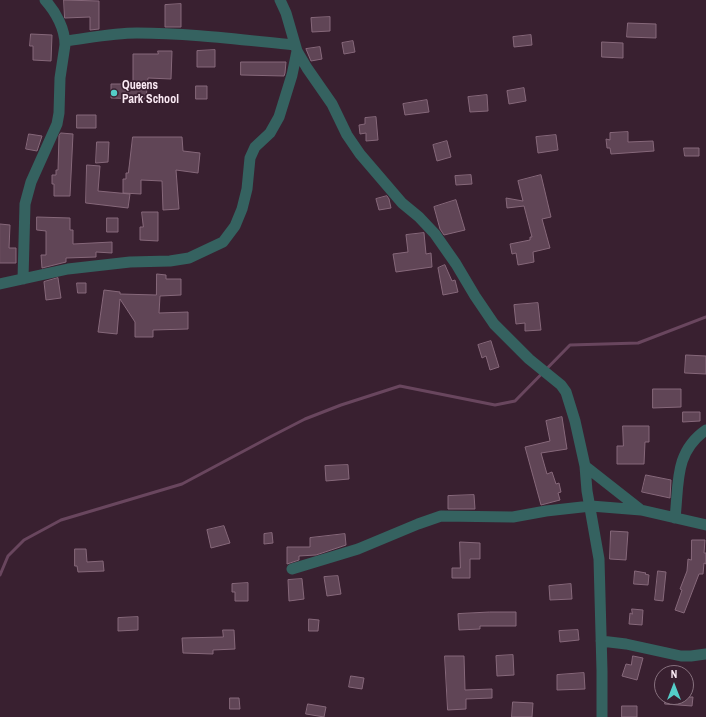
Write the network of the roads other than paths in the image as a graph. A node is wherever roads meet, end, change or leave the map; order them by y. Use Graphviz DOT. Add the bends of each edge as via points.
graph roads {
  1 [pos="45,0"];
  2 [pos="280,0"];
  3 [pos="65,41"];
  4 [pos="296,48"];
  5 [pos="23,279"];
  6 [pos="0,284"];
  7 [pos="706,430"];
  8 [pos="585,466"];
  9 [pos="590,506"];
  10 [pos="641,510"];
  11 [pos="675,518"];
  12 [pos="706,525"];
  13 [pos="292,569"];
  14 [pos="601,641"];
  15 [pos="706,654"];
  16 [pos="602,717"];
  1 -- 3 [label="street" via="60,22"];
  2 -- 4 [label="street"];
  3 -- 4 [label="street" via="137,33 188,35"];
  3 -- 5 [label="street" via="57,124 31,182 25,204"];
  4 -- 5 [label="street" via="292,75 279,117 270,133 255,147 250,158 248,189 242,209 235,226 223,242 188,258 68,269"];
  4 -- 8 [label="street" via="360,154 402,203 435,234 494,324 566,392"];
  5 -- 6 [label="street"];
  7 -- 11 [label="street" via="686,450 682,460"];
  8 -- 9 [label="street"];
  8 -- 10 [label="street"];
  9 -- 10 [label="street"];
  9 -- 13 [label="street" via="513,517 441,516 358,549"];
  9 -- 14 [label="street" via="599,559"];
  10 -- 11 [label="street"];
  11 -- 12 [label="street"];
  14 -- 15 [label="street" via="681,656"];
  14 -- 16 [label="street"];
}
